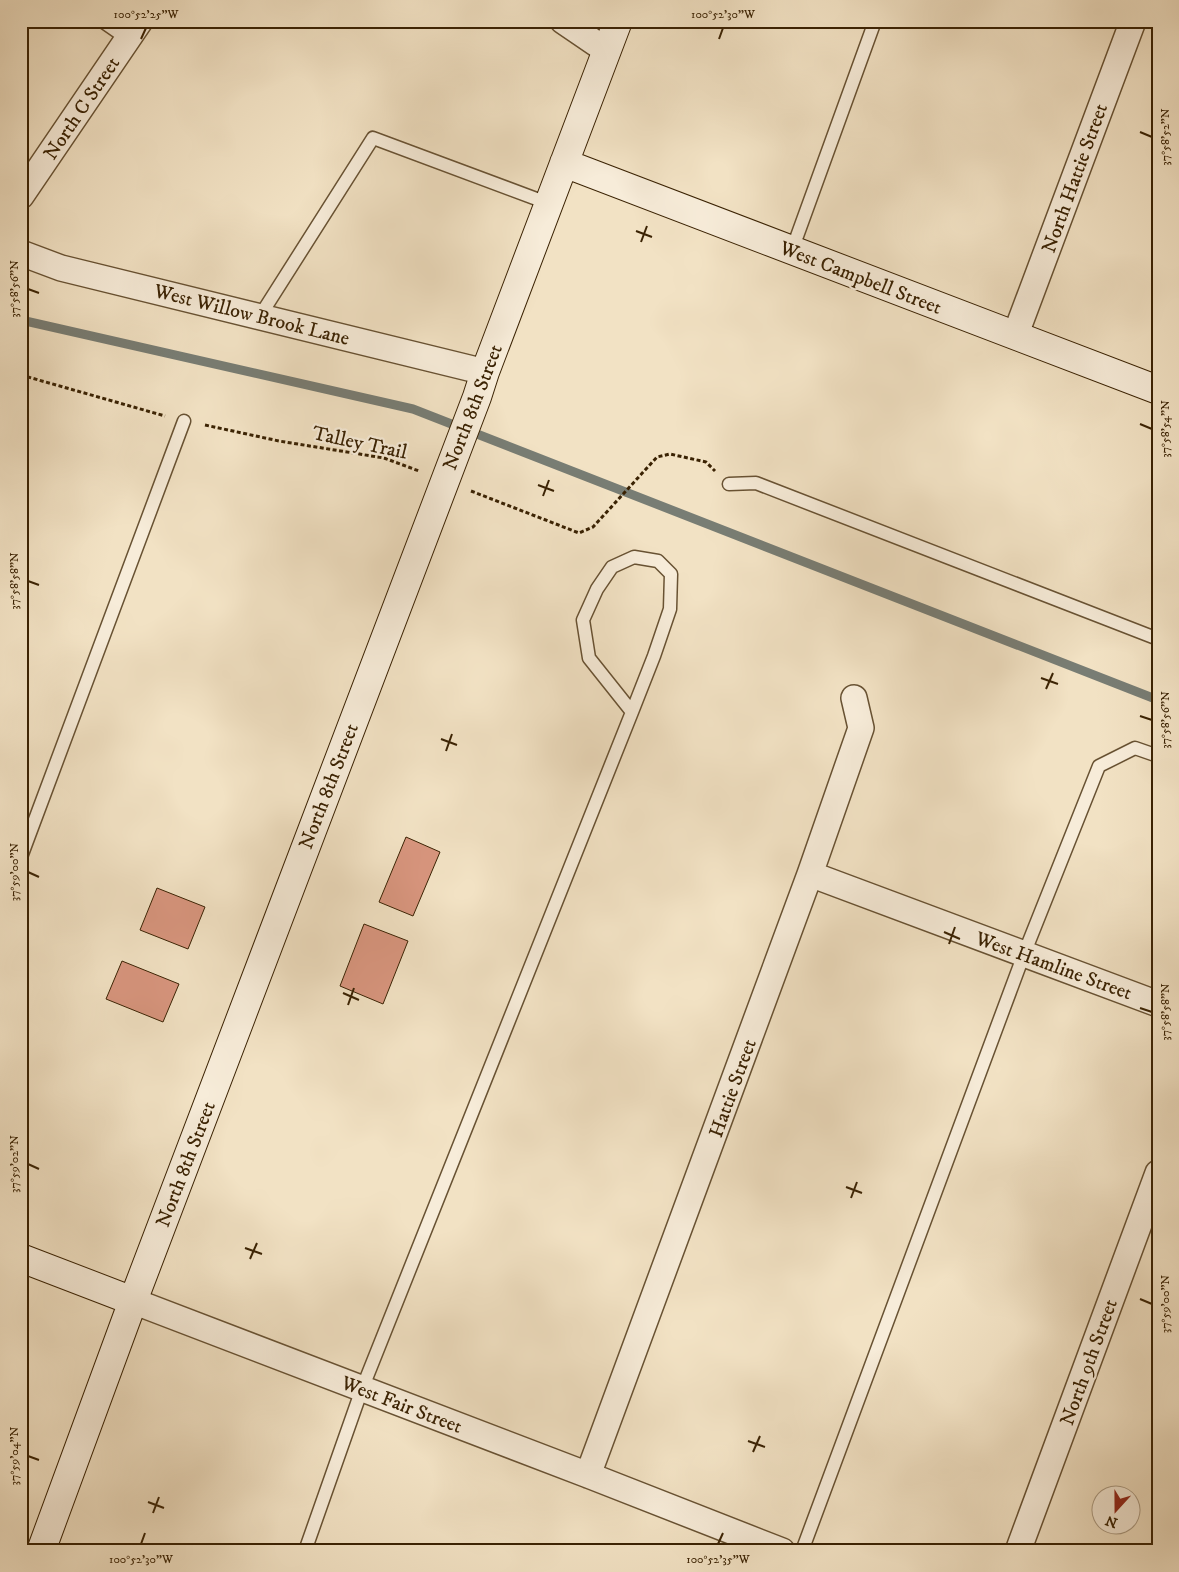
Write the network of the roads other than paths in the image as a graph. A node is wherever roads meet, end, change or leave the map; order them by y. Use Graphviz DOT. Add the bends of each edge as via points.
graph roads {
  1 [pos="102,21"];
  2 [pos="563,21"];
  3 [pos="618,21"];
  4 [pos="875,21"];
  5 [pos="1133,21"];
  6 [pos="134,30"];
  7 [pos="607,51"];
  8 [pos="564,164"];
  9 [pos="21,196"];
  10 [pos="550,204"];
  11 [pos="792,250"];
  12 [pos="21,253"];
  13 [pos="260,316"];
  14 [pos="1015,336"];
  15 [pos="481,385"];
  16 [pos="1158,390"];
  17 [pos="184,421"];
  18 [pos="729,484"];
  19 [pos="1158,639"];
  20 [pos="854,698"];
  21 [pos="632,712"];
  22 [pos="1158,756"];
  23 [pos="21,857"];
  24 [pos="810,874"];
  25 [pos="1024,954"];
  26 [pos="1158,1004"];
  27 [pos="1158,1173"];
  28 [pos="21,1258"];
  29 [pos="133,1301"];
  30 [pos="362,1389"];
  31 [pos="588,1475"];
  32 [pos="41,1551"];
  33 [pos="305,1551"];
  34 [pos="782,1551"];
  35 [pos="802,1551"];
  36 [pos="1018,1551"];
  1 -- 6 [label="lane"];
  2 -- 7 [label="street"];
  3 -- 7 [label="street, North 8th Street"];
  4 -- 11 [label="lane"];
  5 -- 14 [label="street, North Hattie Street"];
  6 -- 9 [label="street, North C Street"];
  7 -- 8 [label="street, North 8th Street"];
  8 -- 10 [label="street, North 8th Street"];
  8 -- 11 [label="street, West Campbell Street"];
  10 -- 13 [label="lane" via="373,138"];
  10 -- 15 [label="street, North 8th Street"];
  11 -- 14 [label="street, West Campbell Street"];
  12 -- 13 [label="street, West Willow Brook Lane" via="61,268"];
  13 -- 15 [label="street, West Willow Brook Lane"];
  14 -- 16 [label="street, West Campbell Street"];
  15 -- 29 [label="street, North 8th Street"];
  17 -- 23 [label="lane"];
  18 -- 19 [label="lane" via="756,483"];
  20 -- 24 [label="street, Hattie Street" via="861,728"];
  21 -- 21 [label="lane" via="670,609 671,574 658,561 634,557 612,567 597,589 583,620 589,658"];
  21 -- 30 [label="lane"];
  22 -- 25 [label="lane" via="1135,748 1099,766"];
  24 -- 25 [label="street, West Hamline Street"];
  24 -- 31 [label="street, Hattie Street"];
  25 -- 26 [label="street, West Hamline Street"];
  25 -- 35 [label="lane"];
  27 -- 36 [label="street, North 9th Street"];
  28 -- 29 [label="street, West Fair Street"];
  29 -- 30 [label="street, West Fair Street"];
  29 -- 32 [label="street, North 8th Street"];
  30 -- 31 [label="street, West Fair Street"];
  30 -- 33 [label="lane"];
  31 -- 34 [label="street, West Fair Street"];
}
